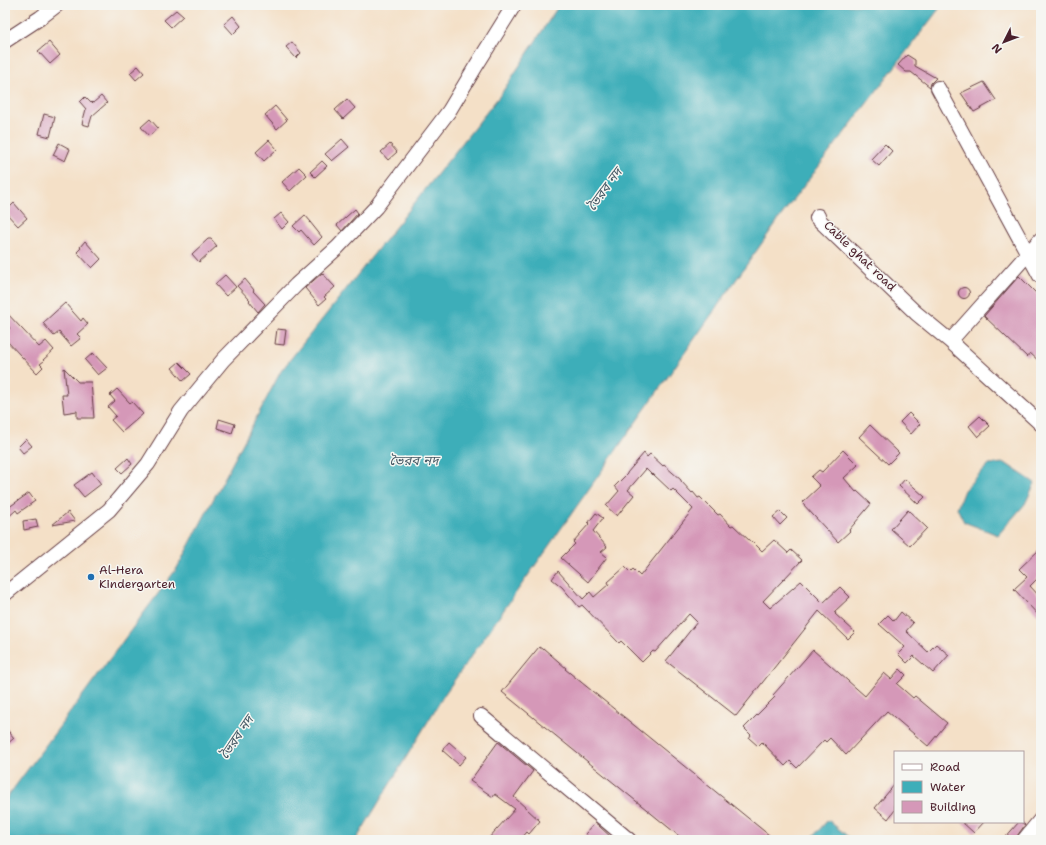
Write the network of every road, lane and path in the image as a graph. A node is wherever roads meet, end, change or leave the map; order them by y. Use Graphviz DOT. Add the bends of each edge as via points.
graph roads {
  1 [pos="57,5"];
  2 [pos="514,5"];
  3 [pos="5,41"];
  4 [pos="938,88"];
  5 [pos="1041,239"];
  6 [pos="1028,254"];
  7 [pos="1040,276"];
  8 [pos="952,339"];
  9 [pos="1041,421"];
  10 [pos="1041,424"];
  11 [pos="5,594"];
  12 [pos="481,716"];
  13 [pos="1041,819"];
  14 [pos="629,840"];
  15 [pos="1024,840"];
  1 -- 3 [label="street"];
  2 -- 11 [label="street" via="449,111 376,207 223,360 181,411 148,464 109,510"];
  4 -- 6 [label="street"];
  5 -- 6 [label="street"];
  6 -- 7 [label="street"];
  6 -- 8 [label="street"];
  8 -- 9 [label="street, Cable ghat road"];
  8 -- 10 [label="street, Cable ghat road" via="916,311 818,216 816,218 916,313"];
  12 -- 14 [label="street"];
  13 -- 15 [label="street"];
}
